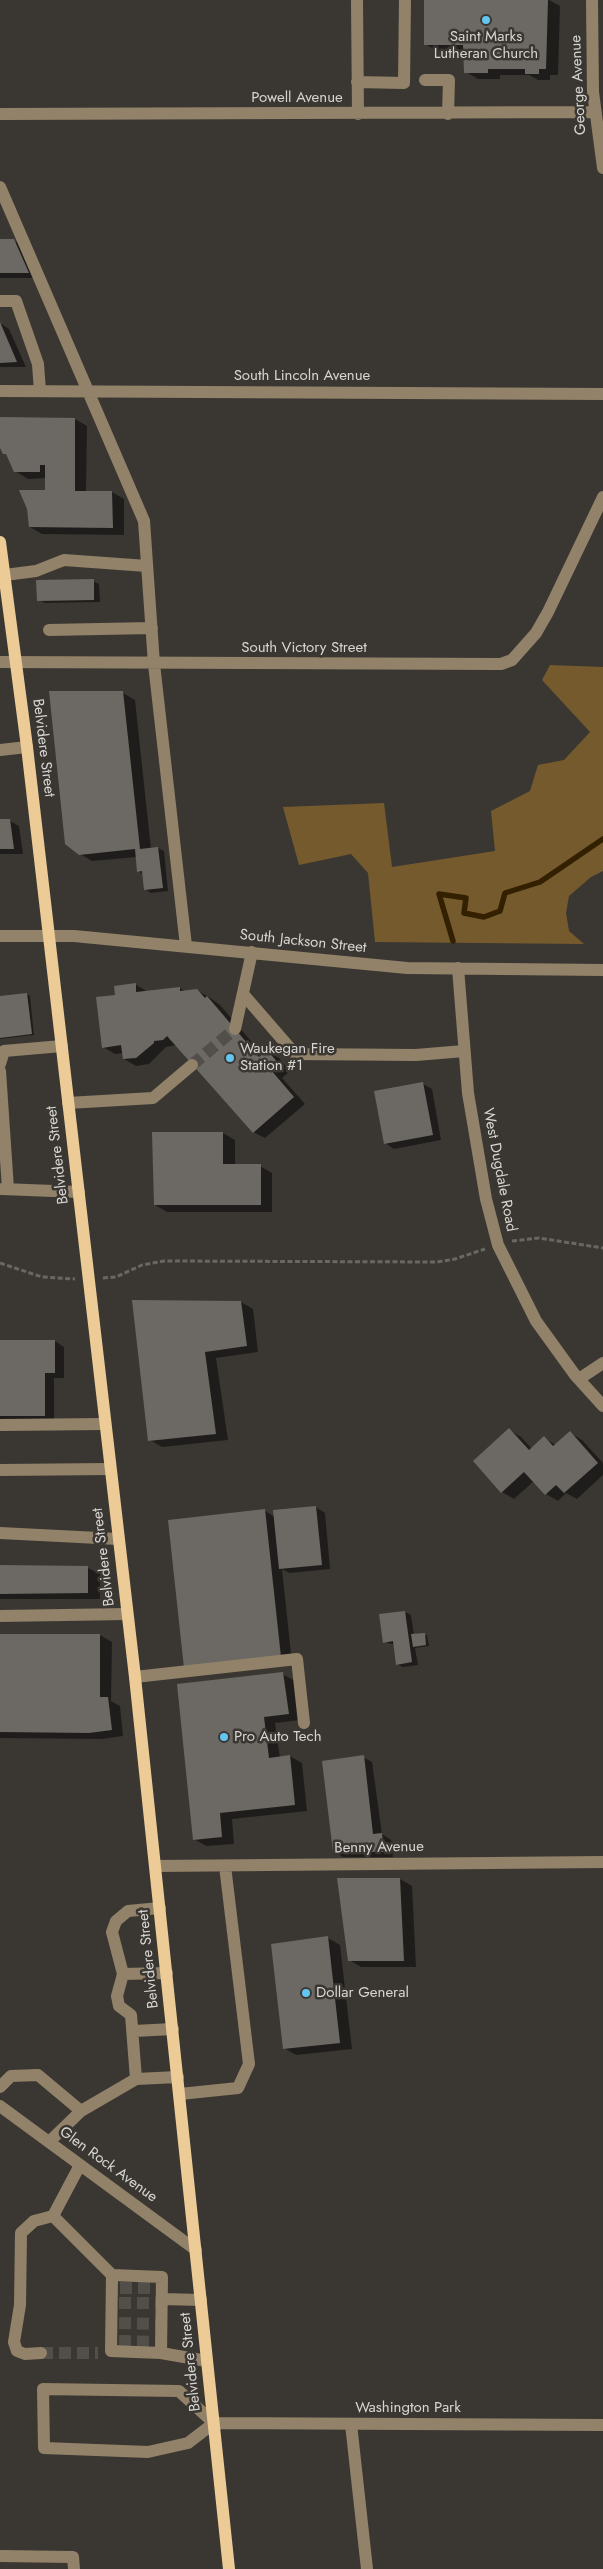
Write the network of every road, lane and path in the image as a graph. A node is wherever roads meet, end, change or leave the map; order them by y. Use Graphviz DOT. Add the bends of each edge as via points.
graph roads {
  1 [pos="357,0"];
  2 [pos="404,0"];
  3 [pos="592,0"];
  4 [pos="425,80"];
  5 [pos="357,82"];
  6 [pos="594,112"];
  7 [pos="0,114"];
  8 [pos="358,114"];
  9 [pos="448,114"];
  10 [pos="603,168"];
  11 [pos="0,187"];
  12 [pos="0,301"];
  13 [pos="0,391"];
  14 [pos="40,391"];
  15 [pos="89,391"];
  16 [pos="603,394"];
  17 [pos="603,497"];
  18 [pos="0,542"];
  19 [pos="147,566"];
  20 [pos="5,574"];
  21 [pos="152,628"];
  22 [pos="49,630"];
  23 [pos="0,662"];
  24 [pos="15,662"];
  25 [pos="154,664"];
  26 [pos="27,746"];
  27 [pos="0,750"];
  28 [pos="0,936"];
  29 [pos="50,936"];
  30 [pos="186,946"];
  31 [pos="252,952"];
  32 [pos="458,968"];
  33 [pos="603,970"];
  34 [pos="243,994"];
  35 [pos="235,1029"];
  36 [pos="62,1046"];
  37 [pos="464,1051"];
  38 [pos="0,1064"];
  39 [pos="192,1065"];
  40 [pos="0,1072"];
  41 [pos="68,1104"];
  42 [pos="4,1189"];
  43 [pos="79,1192"];
  44 [pos="509,1242"];
  45 [pos="488,1248"];
  46 [pos="603,1248"];
  47 [pos="0,1263"];
  48 [pos="116,1277"];
  49 [pos="67,1279"];
  50 [pos="603,1363"];
  51 [pos="579,1379"];
  52 [pos="603,1406"];
  53 [pos="105,1424"];
  54 [pos="0,1425"];
  55 [pos="110,1469"];
  56 [pos="0,1470"];
  57 [pos="0,1533"];
  58 [pos="118,1538"];
  59 [pos="127,1614"];
  60 [pos="0,1616"];
  61 [pos="135,1677"];
  62 [pos="304,1723"];
  63 [pos="603,1862"];
  64 [pos="155,1866"];
  65 [pos="225,1866"];
  66 [pos="160,1908"];
  67 [pos="167,1973"];
  68 [pos="123,1974"];
  69 [pos="173,2029"];
  70 [pos="134,2031"];
  71 [pos="178,2078"];
  72 [pos="136,2079"];
  73 [pos="0,2087"];
  74 [pos="180,2094"];
  75 [pos="0,2106"];
  76 [pos="81,2111"];
  77 [pos="49,2142"];
  78 [pos="80,2165"];
  79 [pos="53,2216"];
  80 [pos="196,2250"];
  81 [pos="115,2283"];
  82 [pos="160,2296"];
  83 [pos="201,2300"];
  84 [pos="114,2344"];
  85 [pos="160,2346"];
  86 [pos="41,2353"];
  87 [pos="98,2353"];
  88 [pos="207,2361"];
  89 [pos="214,2423"];
  90 [pos="351,2424"];
  91 [pos="603,2425"];
  92 [pos="0,2556"];
  93 [pos="74,2569"];
  94 [pos="229,2569"];
  95 [pos="367,2569"];
  1 -- 5 [label="street"];
  2 -- 5 [label="street" via="404,83"];
  3 -- 6 [label="street, George Avenue"];
  4 -- 9 [label="street" via="449,80"];
  5 -- 8 [label="street"];
  6 -- 9 [label="street, Powell Avenue"];
  6 -- 10 [label="street, George Avenue"];
  7 -- 8 [label="street, Powell Avenue"];
  8 -- 9 [label="street, Powell Avenue"];
  11 -- 15 [label="street"];
  12 -- 14 [label="street" via="16,302 38,364"];
  13 -- 14 [label="street, South Lincoln Avenue"];
  14 -- 15 [label="street, South Lincoln Avenue"];
  15 -- 16 [label="street, South Lincoln Avenue"];
  15 -- 19 [label="street" via="144,521"];
  17 -- 25 [label="street, South Victory Street" via="536,633 512,660 500,664"];
  18 -- 20 [label="main road, Belvidere Street"];
  19 -- 20 [label="street" via="64,560 36,571"];
  19 -- 21 [label="street"];
  20 -- 24 [label="main road, Belvidere Street"];
  21 -- 22 [label="street"];
  21 -- 25 [label="street"];
  23 -- 24 [label="street, South Victory Street"];
  24 -- 25 [label="street, South Victory Street"];
  24 -- 26 [label="main road, Belvidere Street"];
  25 -- 30 [label="street"];
  26 -- 27 [label="street"];
  26 -- 29 [label="main road, Belvidere Street"];
  28 -- 29 [label="street, South Jackson Street"];
  29 -- 30 [label="street, South Jackson Street"];
  29 -- 36 [label="main road, Belvidere Street"];
  30 -- 31 [label="street, South Jackson Street"];
  31 -- 32 [label="street, South Jackson Street" via="373,966"];
  31 -- 34 [label="street"];
  32 -- 33 [label="street, South Jackson Street"];
  32 -- 37 [label="street, West Dugdale Road"];
  34 -- 35 [label="street"];
  34 -- 37 [label="street" via="295,1054 416,1055"];
  36 -- 38 [label="street" via="4,1051"];
  36 -- 41 [label="main road, Belvidere Street"];
  37 -- 51 [label="street, West Dugdale Road" via="477,1152 498,1245 536,1321"];
  39 -- 41 [label="street" via="153,1098"];
  40 -- 42 [label="street"];
  41 -- 43 [label="main road, Belvidere Street"];
  42 -- 43 [label="street"];
  43 -- 53 [label="main road, Belvidere Street"];
  44 -- 46 [label="path" via="539,1238"];
  45 -- 48 [label="path" via="437,1262 164,1261 142,1265"];
  47 -- 49 [label="path" via="42,1277"];
  50 -- 51 [label="street"];
  51 -- 52 [label="street, West Dugdale Road"];
  53 -- 54 [label="street"];
  53 -- 55 [label="main road, Belvidere Street"];
  55 -- 56 [label="street"];
  55 -- 58 [label="main road, Belvidere Street"];
  57 -- 58 [label="street"];
  58 -- 59 [label="main road, Belvidere Street"];
  59 -- 60 [label="street"];
  59 -- 61 [label="main road, Belvidere Street"];
  61 -- 62 [label="street" via="297,1659"];
  61 -- 64 [label="main road, Belvidere Street"];
  63 -- 65 [label="street, Benny Avenue"];
  64 -- 65 [label="street, Benny Avenue"];
  64 -- 66 [label="main road, Belvidere Street"];
  65 -- 74 [label="street" via="249,2064 238,2088"];
  66 -- 67 [label="main road, Belvidere Street"];
  66 -- 68 [label="street" via="128,1911 116,1921 112,1932"];
  67 -- 68 [label="street"];
  67 -- 69 [label="main road, Belvidere Street"];
  68 -- 70 [label="street" via="117,1996 119,2006 131,2015"];
  69 -- 70 [label="street"];
  69 -- 71 [label="main road, Belvidere Street"];
  70 -- 72 [label="street"];
  71 -- 72 [label="street"];
  71 -- 74 [label="main road, Belvidere Street"];
  72 -- 76 [label="street"];
  73 -- 76 [label="street" via="12,2076 38,2074"];
  74 -- 80 [label="main road, Belvidere Street"];
  75 -- 77 [label="street, Glen Rock Avenue"];
  76 -- 77 [label="street"];
  77 -- 78 [label="street, Glen Rock Avenue"];
  78 -- 79 [label="street"];
  78 -- 80 [label="street, Glen Rock Avenue"];
  79 -- 81 [label="street"];
  79 -- 86 [label="street" via="34,2220 21,2232 20,2305 14,2342 17,2351"];
  80 -- 83 [label="main road, Belvidere Street"];
  81 -- 82 [label="street" via="162,2277"];
  81 -- 84 [label="street"];
  82 -- 83 [label="street"];
  82 -- 85 [label="street"];
  83 -- 88 [label="main road, Belvidere Street"];
  84 -- 85 [label="street"];
  84 -- 87 [label="street"];
  85 -- 88 [label="street"];
  88 -- 89 [label="main road, Belvidere Street"];
  89 -- 89 [label="street" via="179,2391 43,2389 44,2448 148,2452 188,2443"];
  89 -- 90 [label="street, Washington Park"];
  89 -- 94 [label="main road, Belvidere Street"];
  90 -- 91 [label="street, Washington Park"];
  90 -- 95 [label="street"];
  92 -- 93 [label="street" via="73,2557"];
}
